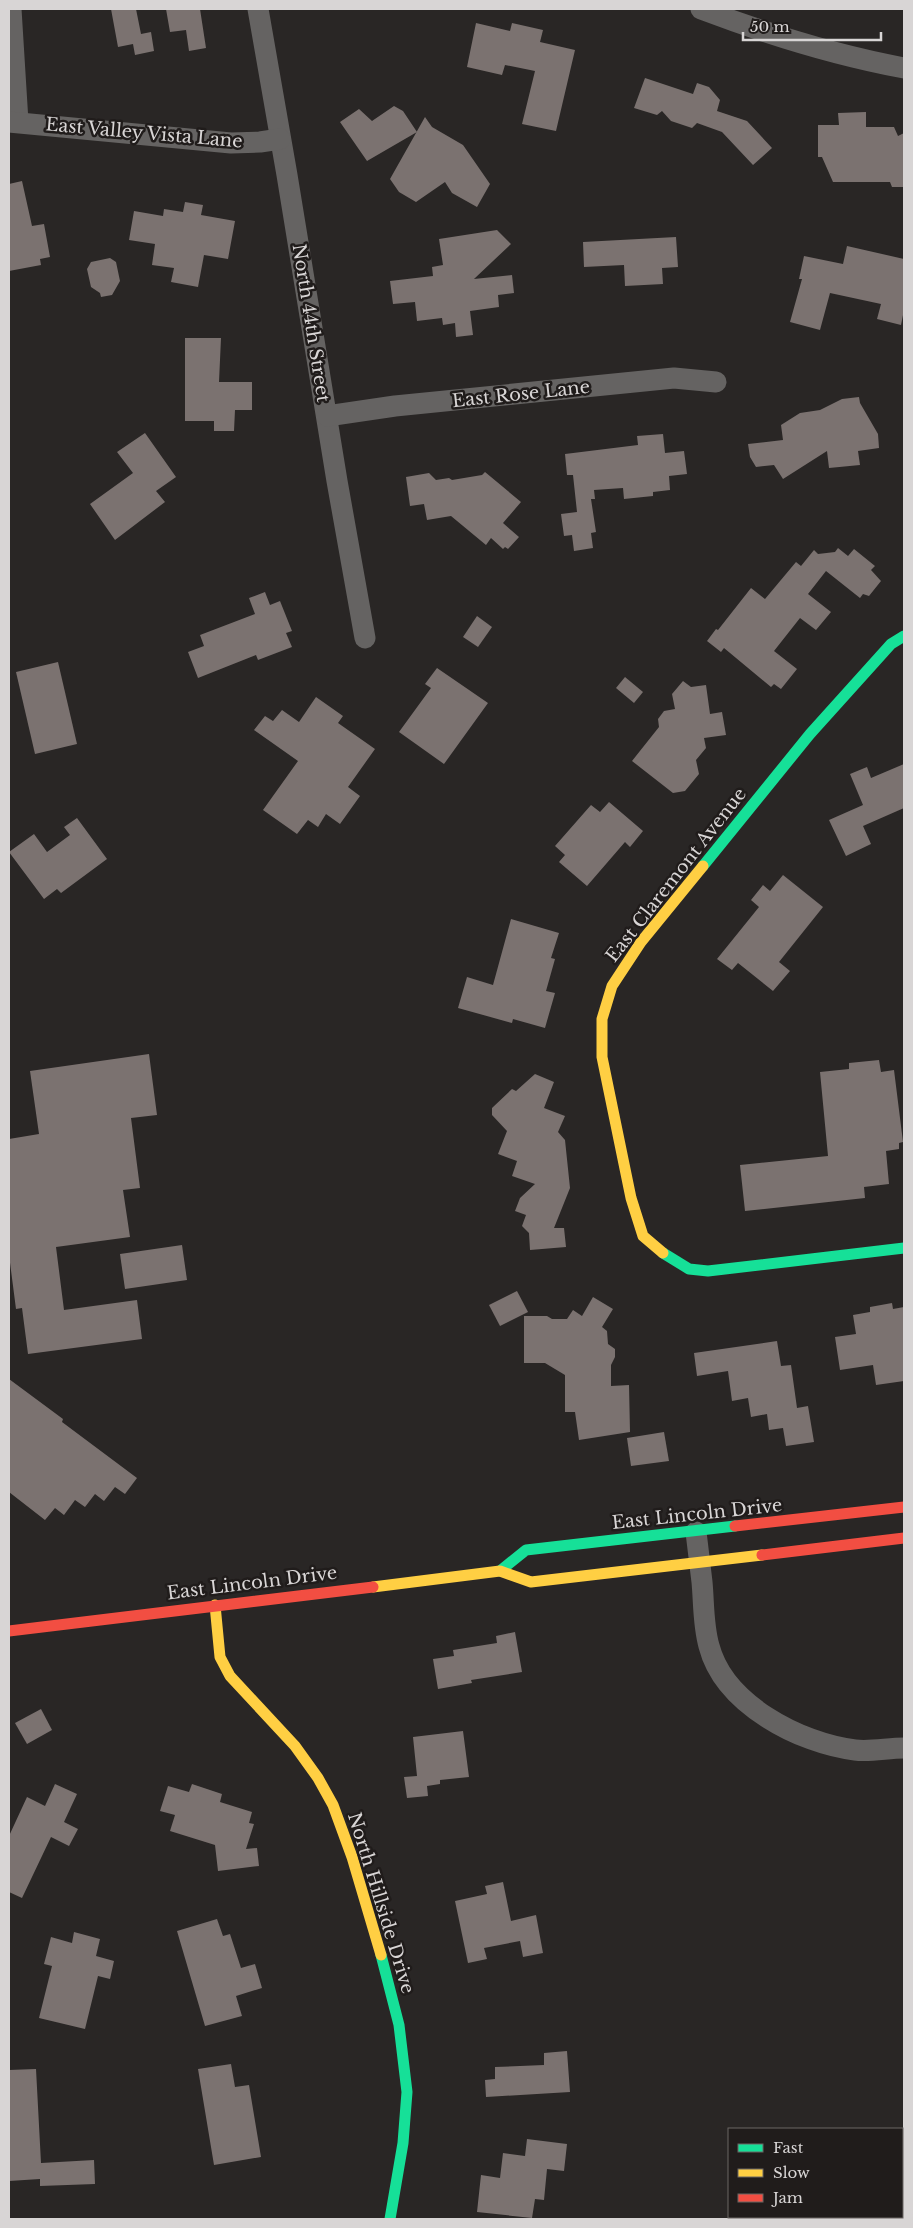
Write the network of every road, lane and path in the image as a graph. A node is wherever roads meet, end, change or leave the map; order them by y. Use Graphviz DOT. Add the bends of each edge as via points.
graph roads {
  1 [pos="11,9"];
  2 [pos="258,9"];
  3 [pos="701,9"];
  4 [pos="904,68"];
  5 [pos="13,122"];
  6 [pos="280,138"];
  7 [pos="716,382"];
  8 [pos="327,416"];
  9 [pos="904,636"];
  10 [pos="365,638"];
  11 [pos="904,1248"];
  12 [pos="904,1507"];
  13 [pos="696,1532"];
  14 [pos="904,1538"];
  15 [pos="699,1562"];
  16 [pos="500,1572"];
  17 [pos="215,1605"];
  18 [pos="9,1631"];
  19 [pos="904,1748"];
  20 [pos="390,2219"];
  1 -- 5 [label="street"];
  2 -- 6 [label="street, North 44th Street"];
  3 -- 4 [label="street" via="811,47"];
  5 -- 6 [label="street, East Valley Vista Lane" via="231,143"];
  6 -- 8 [label="street, North 44th Street"];
  7 -- 8 [label="street, East Rose Lane" via="674,378"];
  8 -- 10 [label="street, North 44th Street"];
  9 -- 11 [label="street, East Claremont Avenue" via="891,644 810,734 641,942 612,986 602,1019 602,1057 631,1198 643,1236 656,1249 689,1269 708,1271"];
  12 -- 13 [label="street, East Lincoln Drive"];
  13 -- 15 [label="street"];
  13 -- 16 [label="street, East Lincoln Drive" via="526,1550"];
  14 -- 15 [label="street, East Lincoln Drive"];
  15 -- 16 [label="street, East Lincoln Drive" via="531,1582"];
  15 -- 19 [label="street" via="709,1647 719,1672 733,1690 783,1726 826,1743 856,1750"];
  16 -- 17 [label="street, East Lincoln Drive"];
  17 -- 18 [label="street, East Lincoln Drive"];
  17 -- 20 [label="street, North Hillside Drive" via="220,1657 230,1676 295,1746 333,1805 380,1949 399,2025 407,2092 403,2143"];
}
